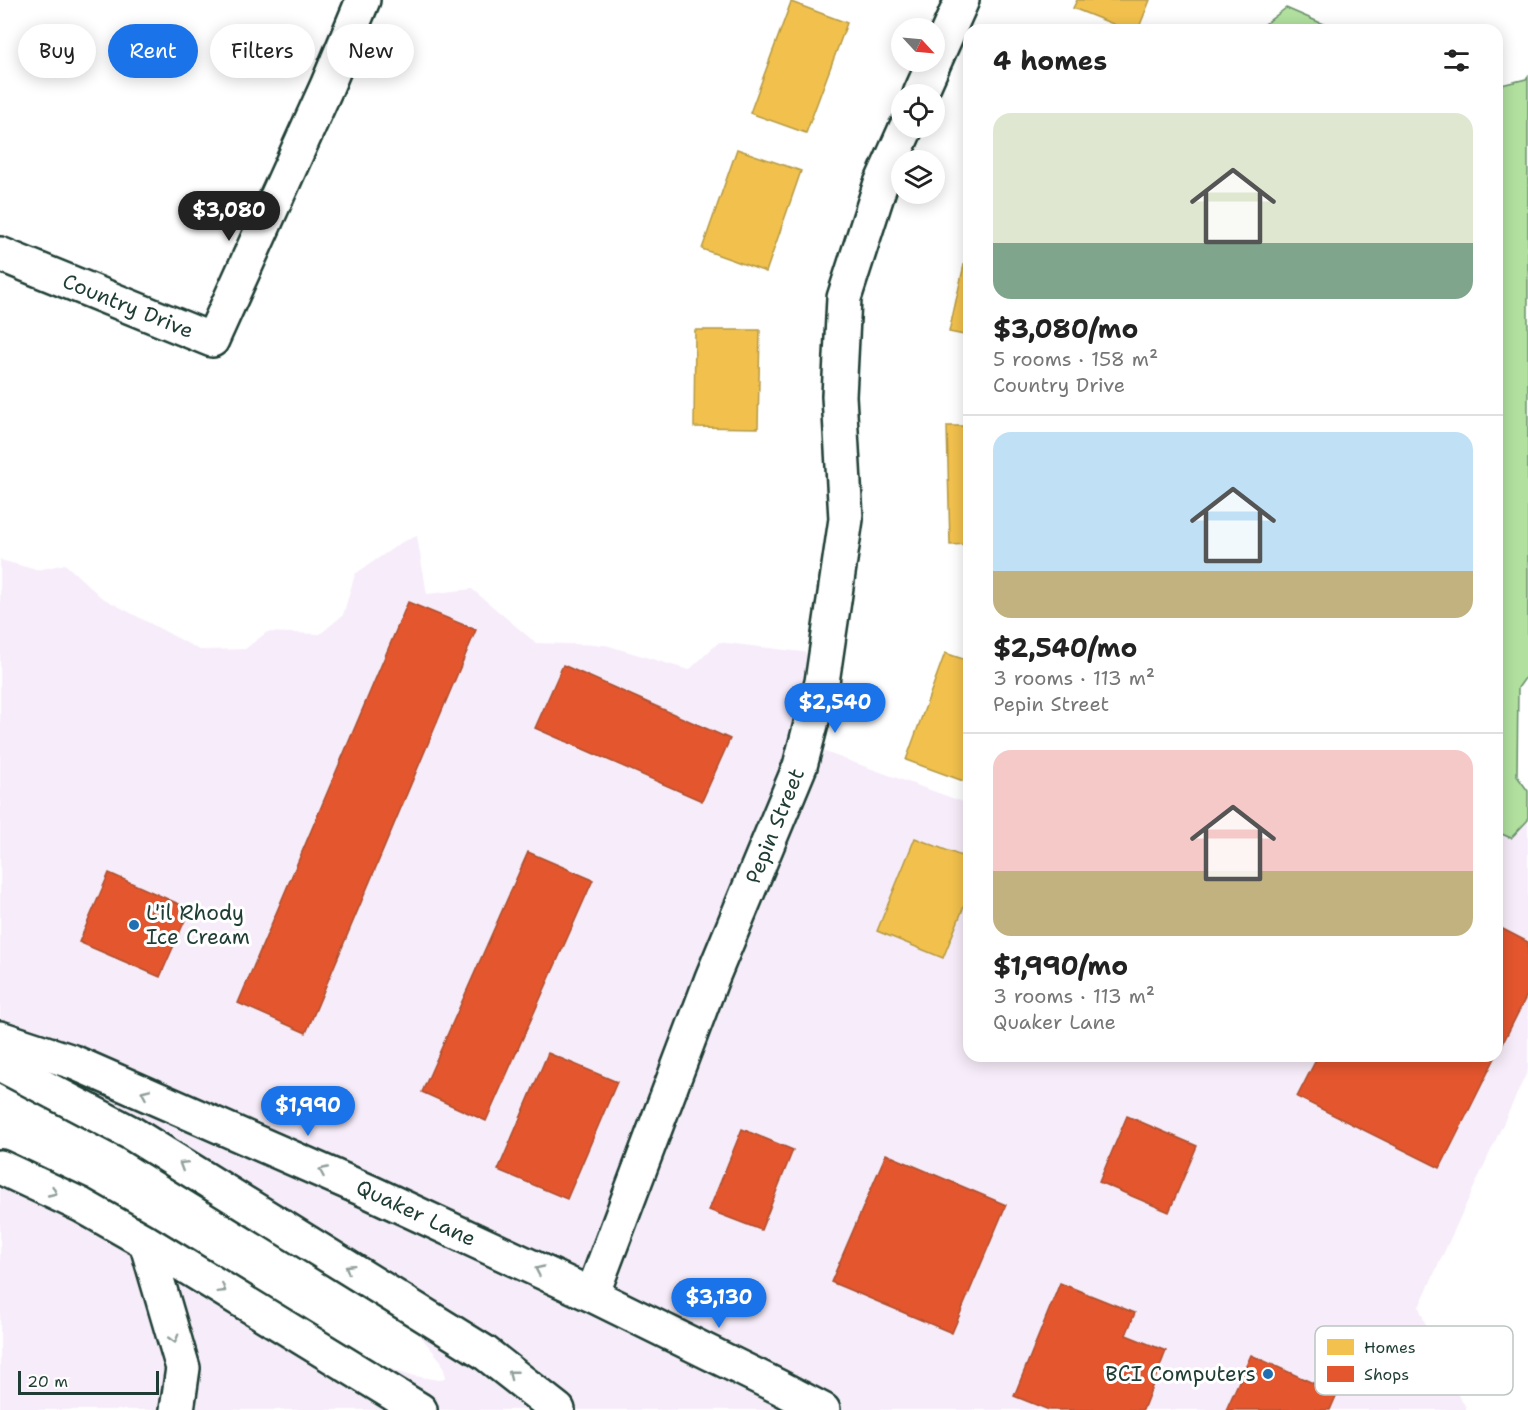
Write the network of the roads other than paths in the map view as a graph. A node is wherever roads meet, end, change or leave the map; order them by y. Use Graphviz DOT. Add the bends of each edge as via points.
graph roads {
  1 [pos="363,0"];
  2 [pos="962,0"];
  3 [pos="924,84"];
  4 [pos="902,138"];
  5 [pos="0,254"];
  6 [pos="0,1038"];
  7 [pos="0,1064"];
  8 [pos="0,1167"];
  9 [pos="146,1242"];
  10 [pos="592,1295"];
  11 [pos="177,1410"];
  12 [pos="420,1410"];
  13 [pos="558,1410"];
  14 [pos="823,1410"];
  1 -- 5 [label="street, Country Drive" via="212,340"];
  2 -- 3 [label="street"];
  4 -- 10 [label="street, Pepin Street" via="880,186 844,298 840,396 846,519 817,704 800,766 712,978"];
  10 -- 6 [label="street, Quaker Lane, one-way" via="370,1192 73,1062"];
  13 -- 7 [label="street, one-way" via="484,1352 141,1139"];
  8 -- 9 [label="street, one-way" via="81,1205"];
  9 -- 11 [label="street, one-way" via="183,1368"];
  9 -- 12 [label="street, one-way"];
  10 -- 14 [label="street, Quaker Lane"];
}
